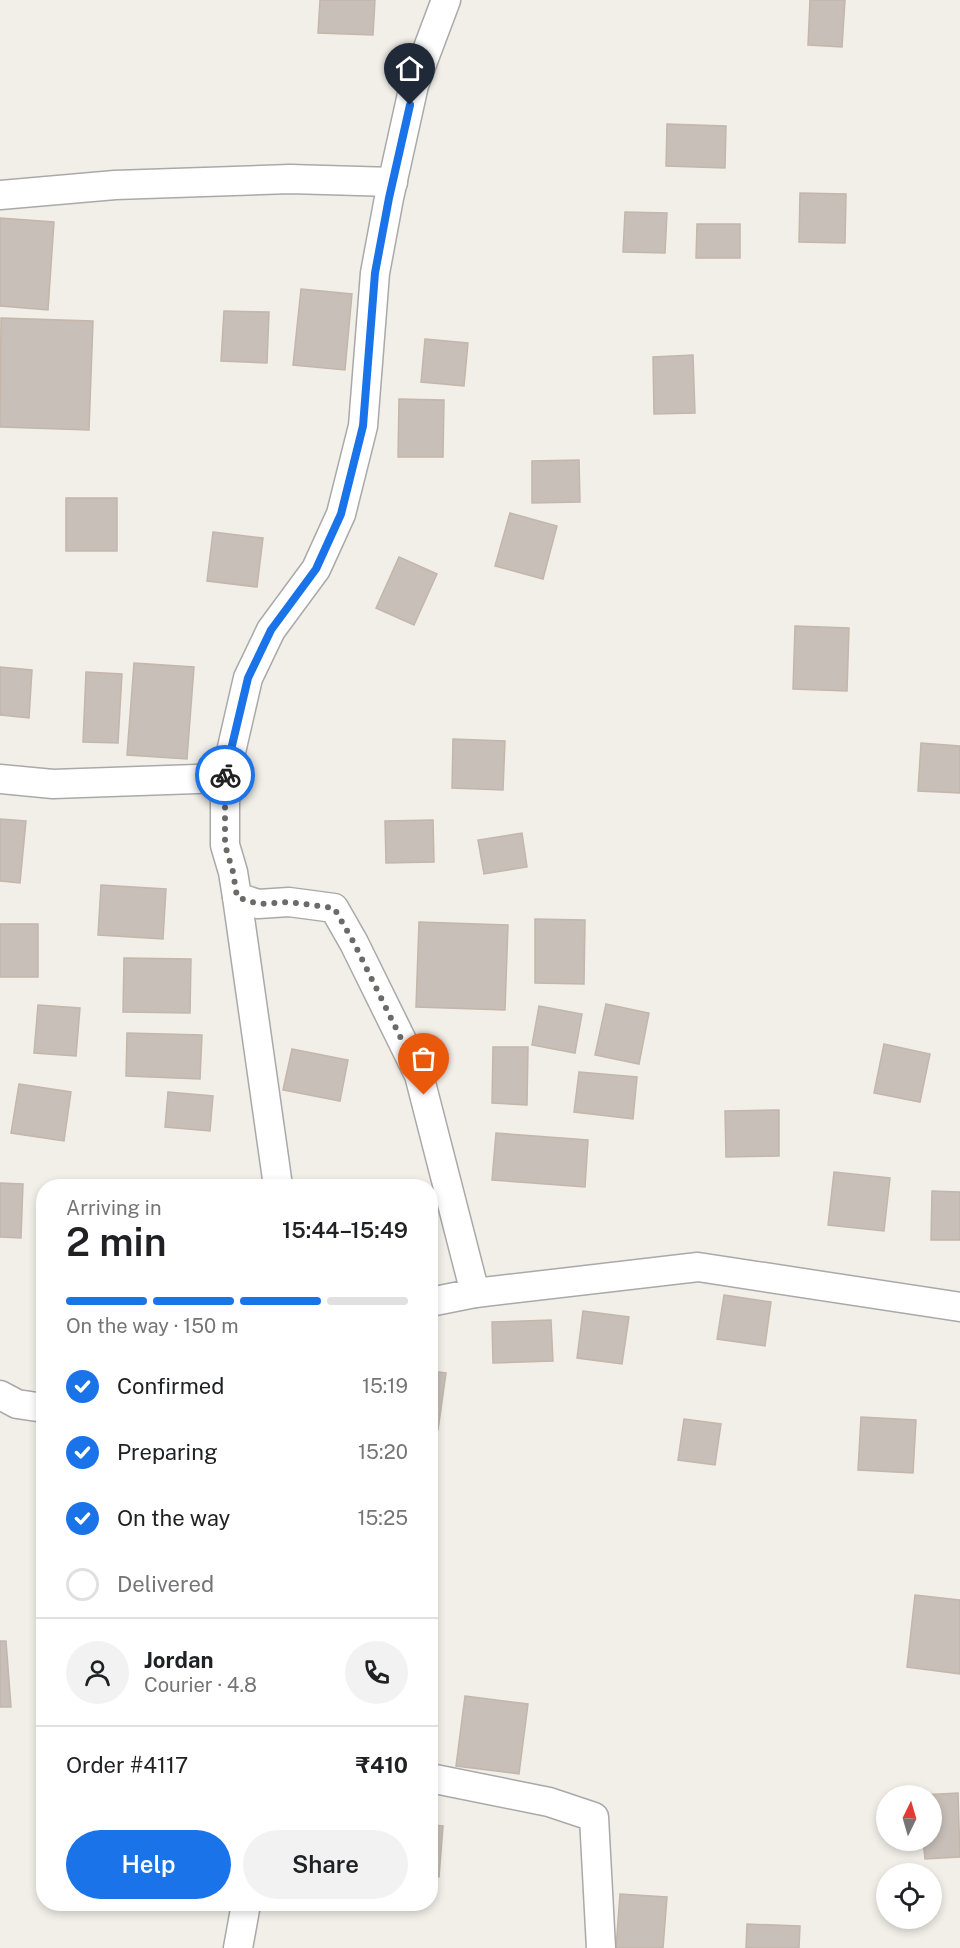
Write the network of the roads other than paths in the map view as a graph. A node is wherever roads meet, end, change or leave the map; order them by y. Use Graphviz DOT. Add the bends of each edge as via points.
graph roads {
  1 [pos="446,0"];
  2 [pos="393,182"];
  3 [pos="0,195"];
  4 [pos="225,778"];
  5 [pos="0,779"];
  6 [pos="237,897"];
  7 [pos="277,1179"];
  8 [pos="475,1293"];
  9 [pos="438,1300"];
  10 [pos="960,1307"];
  11 [pos="0,1395"];
  12 [pos="36,1407"];
  13 [pos="438,1780"];
  14 [pos="245,1911"];
  15 [pos="238,1948"];
  16 [pos="601,1948"];
  1 -- 2 [label="street" via="414,85"];
  2 -- 3 [label="street" via="290,179 115,185"];
  2 -- 4 [label="street" via="375,273 363,426 341,514 316,569 271,630 248,678"];
  4 -- 5 [label="street" via="53,784"];
  4 -- 6 [label="street" via="225,845"];
  6 -- 7 [label="street"];
  6 -- 8 [label="street" via="258,904 289,902 334,908 419,1075"];
  8 -- 9 [label="street"];
  8 -- 10 [label="street" via="698,1267"];
  11 -- 12 [label="street" via="17,1404"];
  13 -- 16 [label="street" via="549,1802 594,1817"];
  14 -- 15 [label="street"];
}
